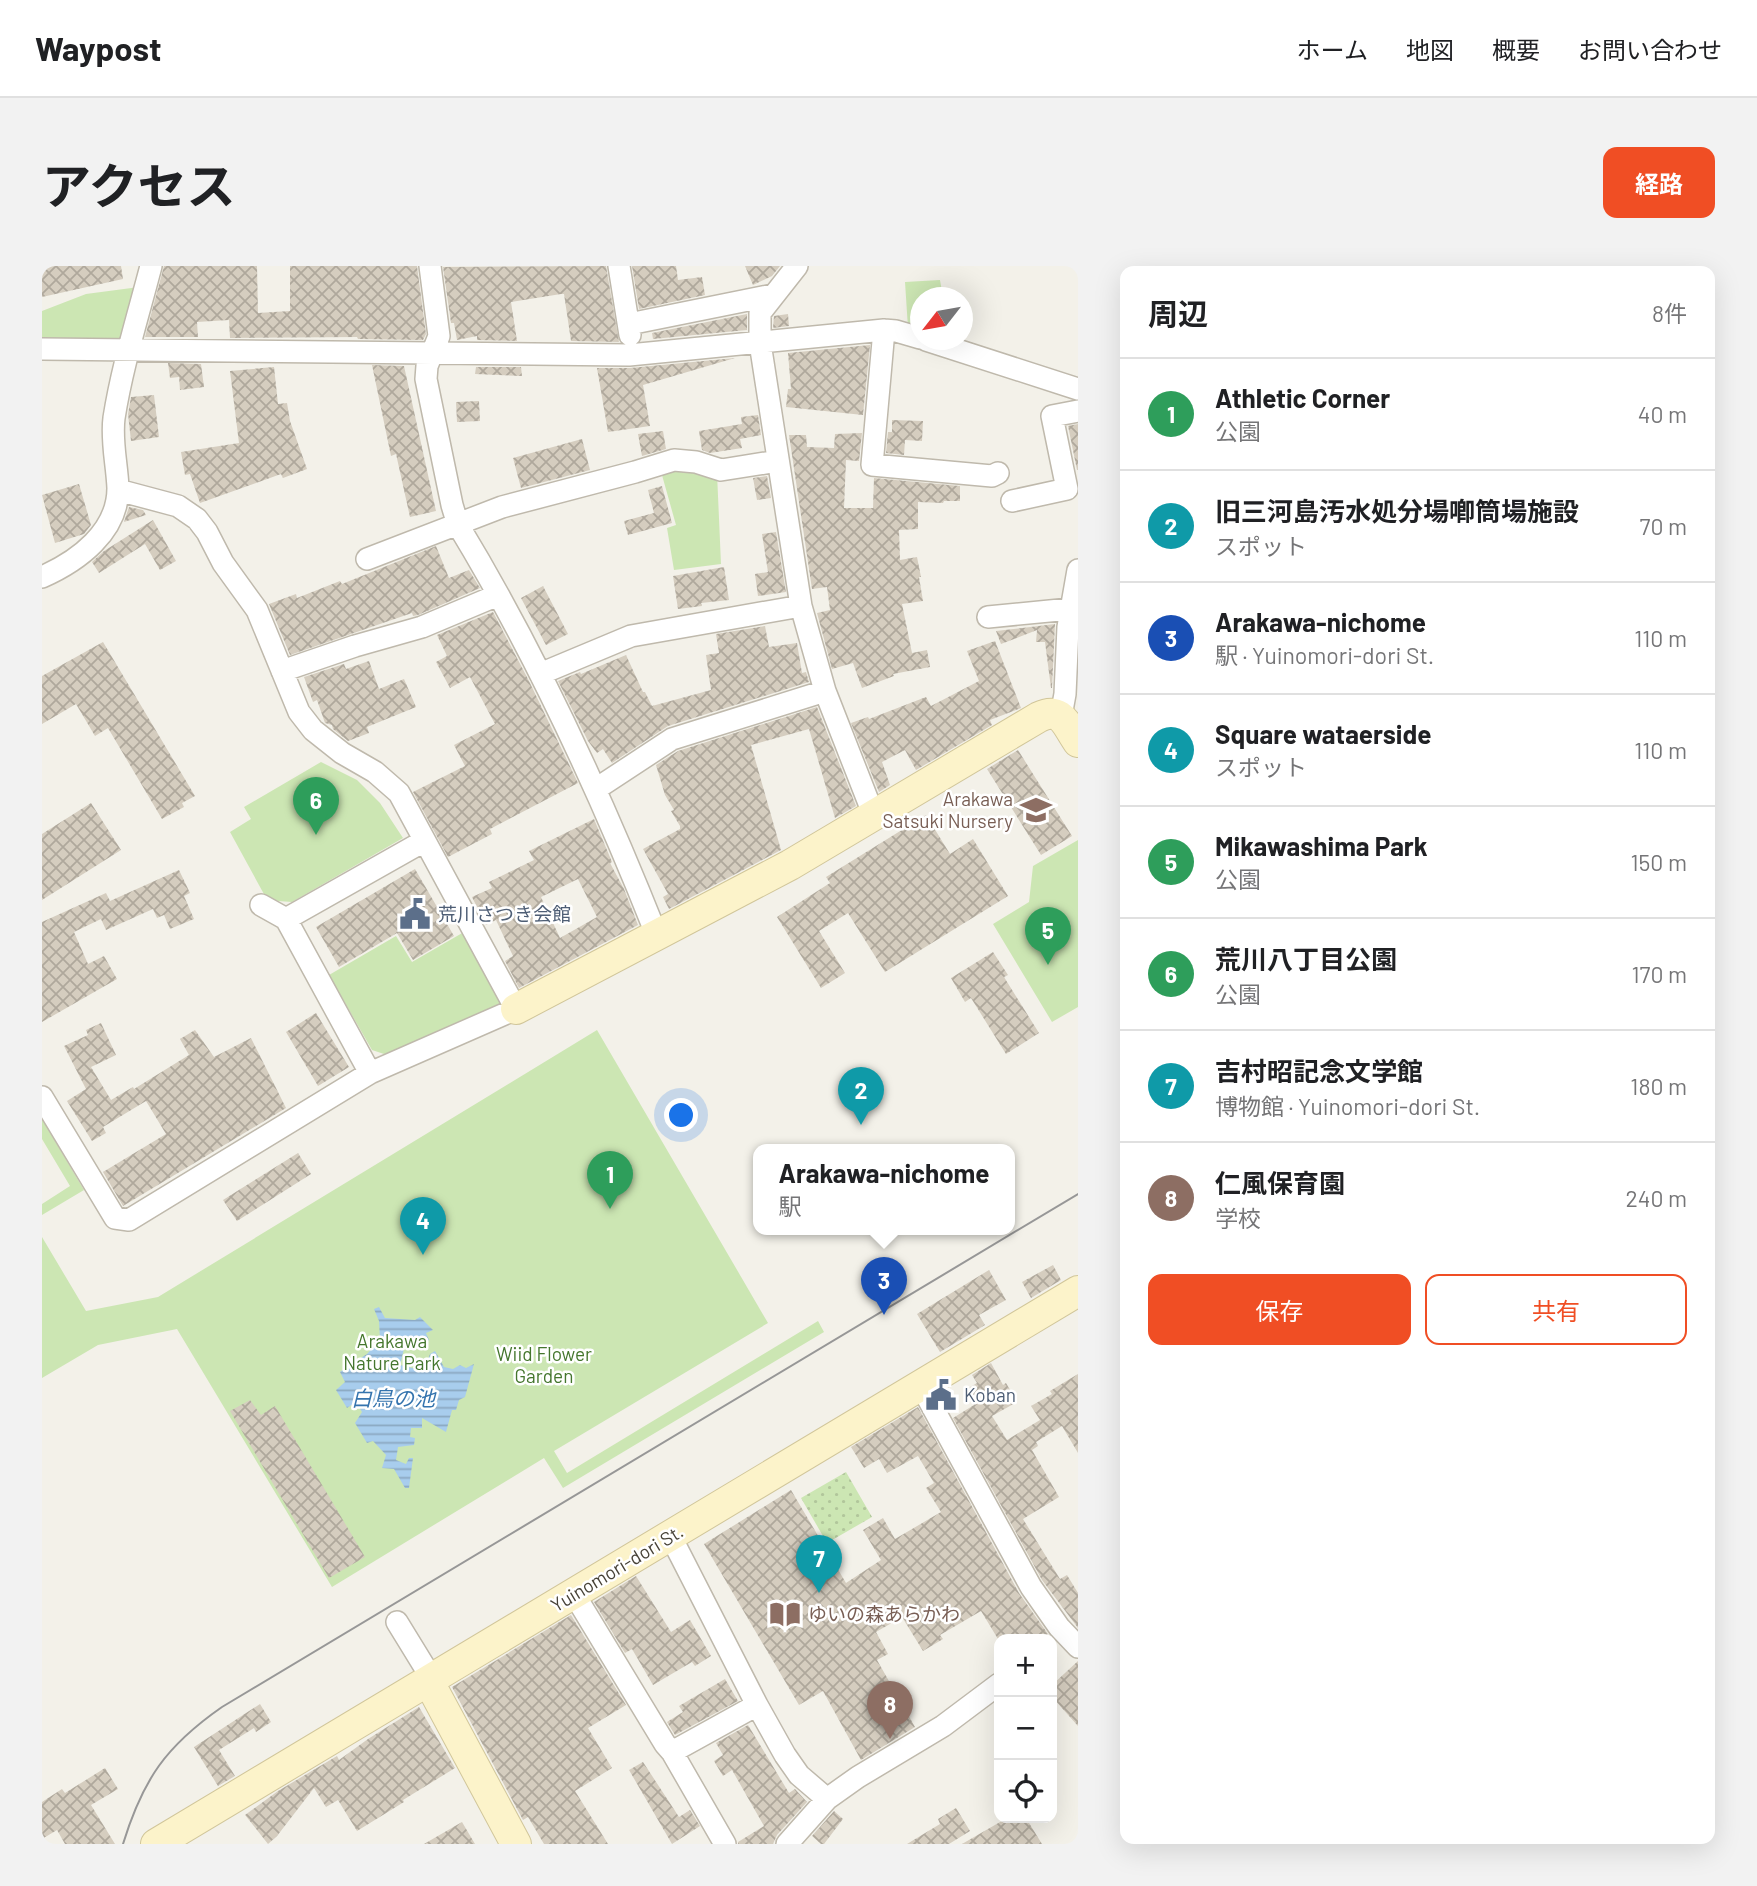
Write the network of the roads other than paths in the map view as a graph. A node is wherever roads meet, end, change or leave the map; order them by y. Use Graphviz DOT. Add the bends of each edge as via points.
graph roads {
  1 [pos="151,266"];
  2 [pos="430,266"];
  3 [pos="619,266"];
  4 [pos="797,266"];
  5 [pos="773,295"];
  6 [pos="629,324"];
  7 [pos="884,330"];
  8 [pos="910,335"];
  9 [pos="760,343"];
  10 [pos="42,349"];
  11 [pos="957,350"];
  12 [pos="129,351"];
  13 [pos="433,353"];
  14 [pos="634,355"];
  15 [pos="1078,389"];
  16 [pos="1078,411"];
  17 [pos="778,461"];
  18 [pos="998,473"];
  19 [pos="118,490"];
  20 [pos="1012,501"];
  21 [pos="458,525"];
  22 [pos="367,559"];
  23 [pos="1078,570"];
  24 [pos="42,577"];
  25 [pos="498,595"];
  26 [pos="801,606"];
  27 [pos="1070,609"];
  28 [pos="988,617"];
  29 [pos="282,671"];
  30 [pos="540,674"];
  31 [pos="825,691"];
  32 [pos="1061,716"];
  33 [pos="1078,743"];
  34 [pos="596,789"];
  35 [pos="874,816"];
  36 [pos="424,841"];
  37 [pos="261,905"];
  38 [pos="286,919"];
  39 [pos="657,936"];
  40 [pos="516,1009"];
  41 [pos="370,1073"];
  42 [pos="42,1097"];
  43 [pos="1078,1291"];
  44 [pos="921,1386"];
  45 [pos="671,1537"];
  46 [pos="574,1594"];
  47 [pos="397,1622"];
  48 [pos="1053,1633"];
  49 [pos="1078,1647"];
  50 [pos="431,1681"];
  51 [pos="994,1688"];
  52 [pos="757,1705"];
  53 [pos="673,1752"];
  54 [pos="827,1799"];
  55 [pos="156,1844"];
  56 [pos="516,1844"];
  57 [pos="725,1844"];
  58 [pos="787,1844"];
  1 -- 12 [label="street"];
  2 -- 13 [label="street" via="439,336"];
  3 -- 6 [label="street"];
  4 -- 5 [label="street"];
  5 -- 6 [label="street"];
  5 -- 9 [label="street" via="760,313"];
  6 -- 14 [label="street"];
  7 -- 8 [label="street"];
  7 -- 9 [label="street"];
  7 -- 18 [label="street" via="873,465"];
  9 -- 14 [label="street"];
  9 -- 17 [label="street"];
  10 -- 12 [label="street"];
  11 -- 15 [label="street"];
  12 -- 13 [label="street"];
  12 -- 19 [label="street" via="114,420"];
  13 -- 14 [label="street"];
  13 -- 21 [label="street" via="426,379"];
  16 -- 20 [label="street" via="1052,416 1067,489"];
  17 -- 21 [label="street" via="721,470 674,460 502,507"];
  17 -- 26 [label="street"];
  19 -- 24 [label="street" via="102,533 70,563"];
  19 -- 29 [label="street" via="178,506 197,519 257,610"];
  21 -- 22 [label="street"];
  21 -- 25 [label="street"];
  23 -- 27 [label="street"];
  25 -- 29 [label="street" via="422,627"];
  25 -- 30 [label="street"];
  26 -- 30 [label="street" via="631,636"];
  26 -- 31 [label="street"];
  27 -- 28 [label="street"];
  27 -- 32 [label="street"];
  29 -- 36 [label="street" via="299,712 313,730 399,793"];
  30 -- 34 [label="street"];
  31 -- 34 [label="street" via="672,739"];
  31 -- 35 [label="street"];
  32 -- 33 [label="street"];
  32 -- 35 [label="street" via="1049,712 1038,717"];
  34 -- 39 [label="street"];
  35 -- 39 [label="street"];
  36 -- 38 [label="street"];
  36 -- 40 [label="street"];
  37 -- 38 [label="street"];
  38 -- 41 [label="street"];
  39 -- 40 [label="street"];
  40 -- 41 [label="street"];
  41 -- 42 [label="street" via="129,1220 115,1218"];
  43 -- 44 [label="street, Yuinomori-dori St."];
  44 -- 45 [label="street, Yuinomori-dori St."];
  44 -- 48 [label="street"];
  45 -- 46 [label="street, Yuinomori-dori St."];
  45 -- 52 [label="street"];
  46 -- 50 [label="street, Yuinomori-dori St."];
  46 -- 53 [label="street"];
  47 -- 50 [label="street"];
  48 -- 49 [label="street"];
  50 -- 55 [label="street, Yuinomori-dori St."];
  50 -- 56 [label="street"];
  51 -- 54 [label="street" via="943,1726"];
  52 -- 53 [label="street"];
  52 -- 54 [label="street" via="799,1775"];
  53 -- 57 [label="street"];
  54 -- 58 [label="street"];
}
